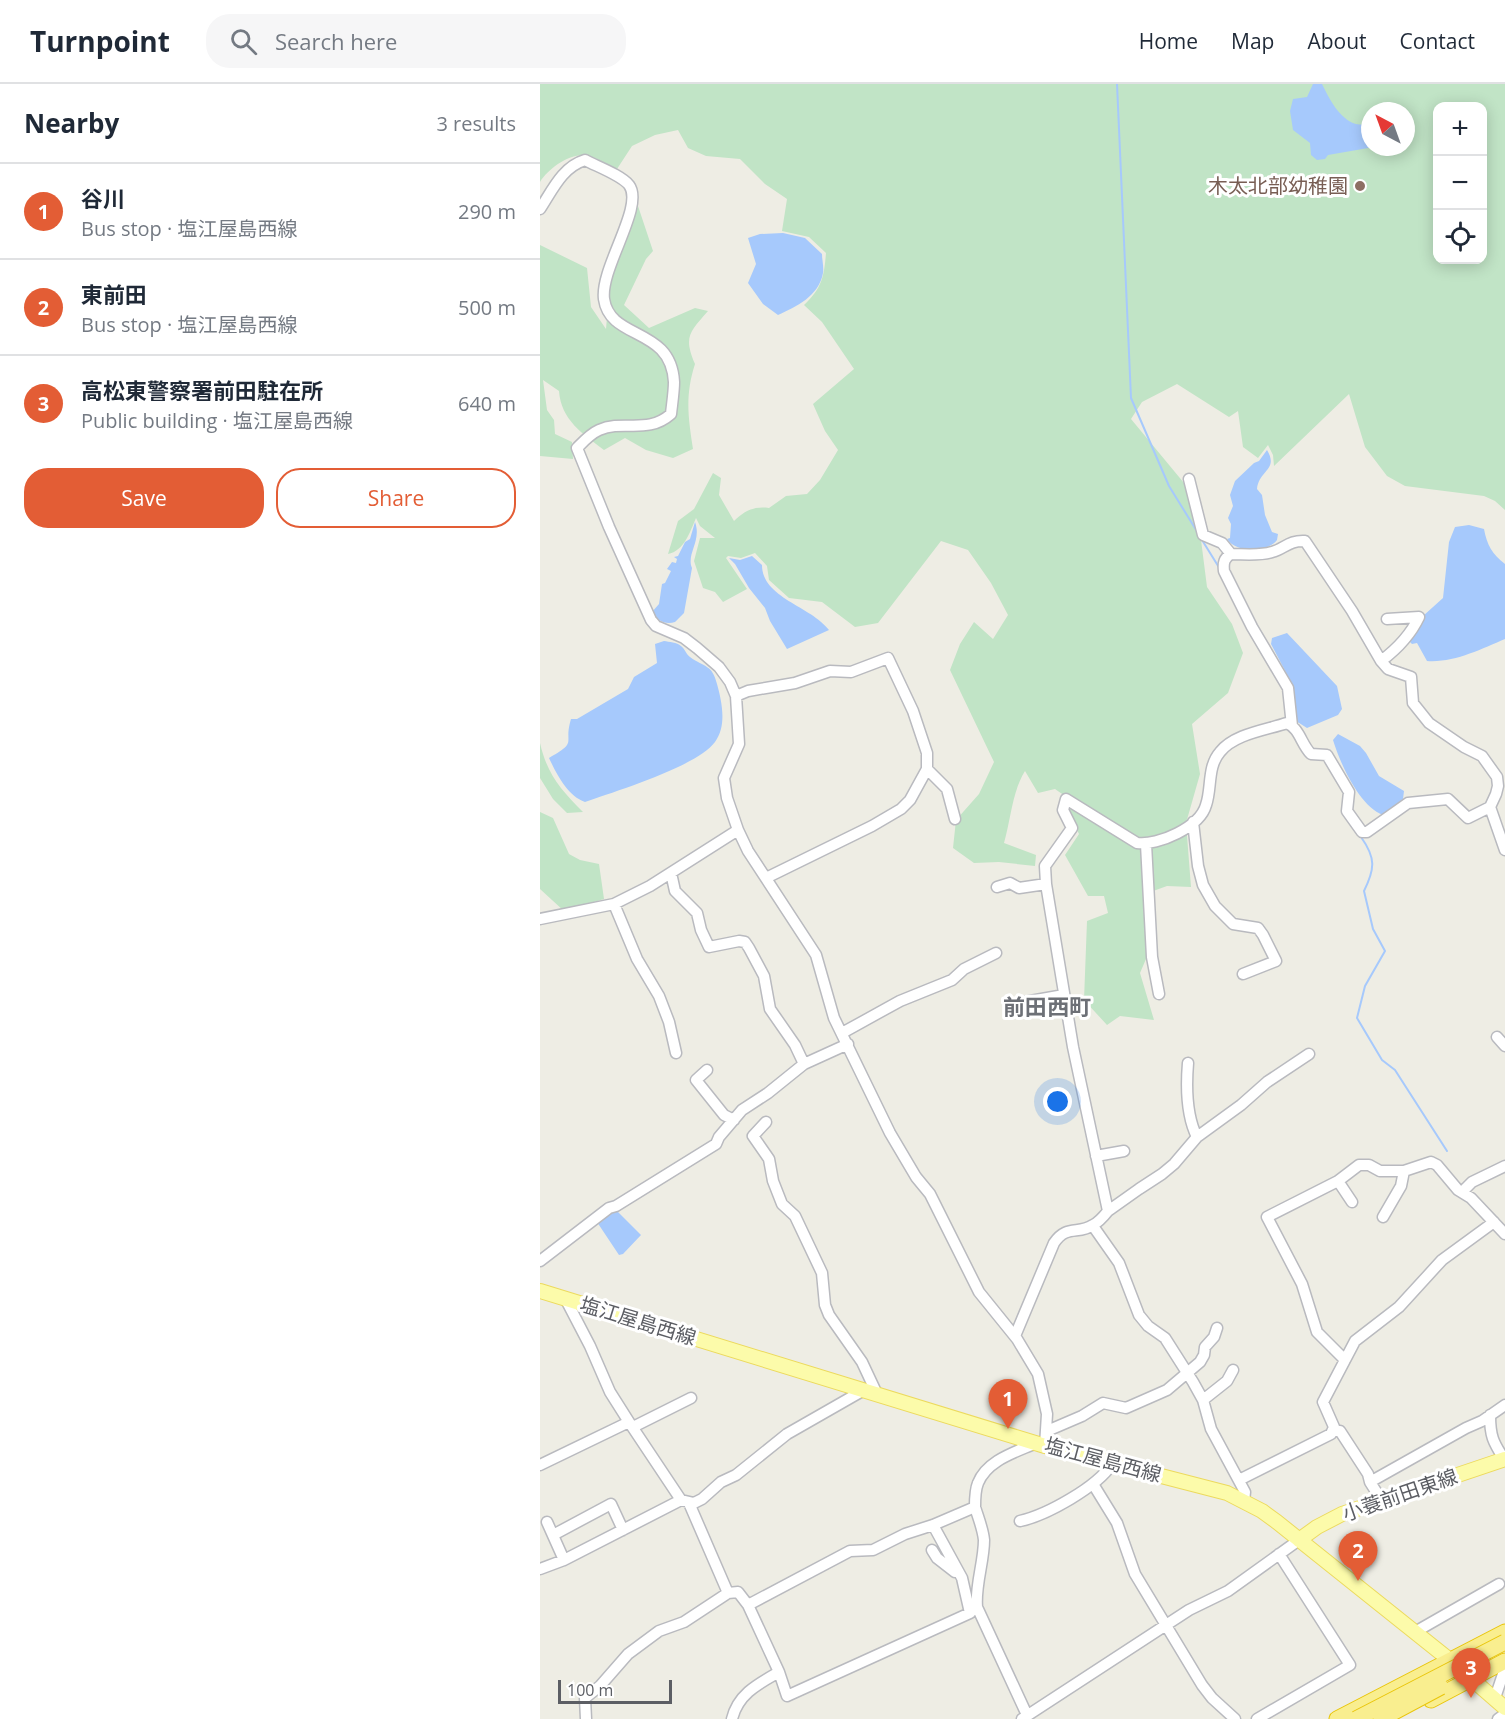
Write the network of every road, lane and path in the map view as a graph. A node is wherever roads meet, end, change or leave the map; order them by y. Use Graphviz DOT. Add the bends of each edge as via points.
graph roads {
  1 [pos="540,209"];
  2 [pos="1189,479"];
  3 [pos="1231,554"];
  4 [pos="1388,619"];
  5 [pos="1381,662"];
  6 [pos="736,696"];
  7 [pos="1296,730"];
  8 [pos="927,769"];
  9 [pos="1501,776"];
  10 [pos="1490,807"];
  11 [pos="955,819"];
  12 [pos="1193,822"];
  13 [pos="738,830"];
  14 [pos="1146,844"];
  15 [pos="1505,850"];
  16 [pos="670,873"];
  17 [pos="766,878"];
  18 [pos="1046,884"];
  19 [pos="997,887"];
  20 [pos="614,904"];
  21 [pos="540,920"];
  22 [pos="996,952"];
  23 [pos="1243,974"];
  24 [pos="1158,993"];
  25 [pos="1064,995"];
  26 [pos="1019,1003"];
  27 [pos="842,1033"];
  28 [pos="1497,1036"];
  29 [pos="848,1044"];
  30 [pos="1505,1046"];
  31 [pos="676,1053"];
  32 [pos="1309,1054"];
  33 [pos="1188,1063"];
  34 [pos="804,1064"];
  35 [pos="707,1070"];
  36 [pos="734,1120"];
  37 [pos="766,1122"];
  38 [pos="1197,1137"];
  39 [pos="1124,1151"];
  40 [pos="1096,1156"];
  41 [pos="1505,1166"];
  42 [pos="1404,1170"];
  43 [pos="1338,1181"];
  44 [pos="1462,1192"];
  45 [pos="1352,1202"];
  46 [pos="1108,1212"];
  47 [pos="1383,1217"];
  48 [pos="1494,1222"];
  49 [pos="1093,1226"];
  50 [pos="1504,1232"];
  51 [pos="540,1261"];
  52 [pos="540,1291"];
  53 [pos="565,1298"];
  54 [pos="1217,1328"];
  55 [pos="1015,1335"];
  56 [pos="1342,1357"];
  57 [pos="1233,1370"];
  58 [pos="1186,1372"];
  59 [pos="871,1392"];
  60 [pos="691,1398"];
  61 [pos="1203,1400"];
  62 [pos="1505,1405"];
  63 [pos="1490,1416"];
  64 [pos="631,1424"];
  65 [pos="1334,1431"];
  66 [pos="1043,1440"];
  67 [pos="1504,1459"];
  68 [pos="1112,1464"];
  69 [pos="540,1465"];
  70 [pos="1239,1480"];
  71 [pos="1370,1482"];
  72 [pos="1093,1484"];
  73 [pos="685,1501"];
  74 [pos="1244,1501"];
  75 [pos="1382,1501"];
  76 [pos="975,1507"];
  77 [pos="1020,1521"];
  78 [pos="547,1522"];
  79 [pos="933,1525"];
  80 [pos="623,1530"];
  81 [pos="553,1535"];
  82 [pos="1299,1540"];
  83 [pos="932,1550"];
  84 [pos="1280,1554"];
  85 [pos="564,1560"];
  86 [pos="540,1569"];
  87 [pos="962,1578"];
  88 [pos="1499,1584"];
  89 [pos="728,1593"];
  90 [pos="748,1605"];
  91 [pos="977,1607"];
  92 [pos="1166,1625"];
  93 [pos="1415,1632"];
  94 [pos="1505,1632"];
  95 [pos="1505,1642"];
  96 [pos="1505,1654"];
  97 [pos="1451,1660"];
  98 [pos="1505,1661"];
  99 [pos="1505,1668"];
  100 [pos="779,1672"];
  101 [pos="1472,1678"];
  102 [pos="1500,1703"];
  103 [pos="1505,1714"];
  104 [pos="1028,1715"];
  105 [pos="586,1719"];
  106 [pos="732,1719"];
  107 [pos="1235,1719"];
  108 [pos="1257,1719"];
  109 [pos="1337,1719"];
  110 [pos="1356,1719"];
  111 [pos="1381,1719"];
  112 [pos="1394,1719"];
  113 [pos="1498,1719"];
  1 -- 6 [label="street" via="567,169 585,160 622,179 633,193 631,210 606,276 604,300 617,323 653,341 666,356 674,381 671,414 657,424 599,430 577,448 651,620 684,638 719,667"];
  2 -- 3 [label="street" via="1203,535 1222,543"];
  3 -- 5 [label="street" via="1273,552 1305,541"];
  3 -- 7 [label="street" via="1223,564 1224,571 1288,688"];
  4 -- 5 [label="street" via="1419,617 1397,649"];
  5 -- 9 [label="street" via="1388,669 1411,677 1413,703 1429,723 1482,756"];
  6 -- 8 [label="street" via="830,672 851,672 888,658 913,711 927,753"];
  6 -- 13 [label="street" via="739,744 724,778"];
  7 -- 10 [label="street" via="1311,754 1327,755 1333,761 1349,792 1347,811 1362,832 1408,803 1448,799 1468,818"];
  7 -- 12 [label="street" via="1287,723 1241,738 1220,752 1213,763 1206,807"];
  8 -- 11 [label="street" via="947,789"];
  8 -- 17 [label="street" via="901,809"];
  9 -- 10 [label="street"];
  10 -- 15 [label="street"];
  12 -- 14 [label="street" via="1173,835"];
  12 -- 23 [label="street" via="1197,866 1215,906 1233,924 1258,928 1276,961"];
  13 -- 16 [label="street"];
  13 -- 17 [label="street"];
  14 -- 18 [label="street" via="1137,843 1066,799 1064,810 1072,828 1045,867"];
  14 -- 24 [label="street" via="1152,957"];
  16 -- 20 [label="street"];
  16 -- 34 [label="street" via="675,891 697,913 709,947 745,942 764,976 770,1009"];
  17 -- 27 [label="street" via="816,956"];
  18 -- 19 [label="street" via="1019,888 1010,883"];
  18 -- 25 [label="street"];
  20 -- 21 [label="street"];
  20 -- 31 [label="street" via="637,959 659,996"];
  22 -- 27 [label="street" via="952,980 900,1001"];
  25 -- 26 [label="street"];
  25 -- 40 [label="street"];
  27 -- 29 [label="street"];
  28 -- 30 [label="street"];
  29 -- 34 [label="street"];
  29 -- 55 [label="street" via="890,1133 930,1194 979,1292"];
  32 -- 38 [label="street"];
  33 -- 38 [label="street" via="1190,1117"];
  34 -- 36 [label="street"];
  35 -- 36 [label="street" via="696,1080 724,1115"];
  36 -- 51 [label="street" via="708,1150 609,1208"];
  37 -- 59 [label="street" via="753,1136 769,1159 782,1204 795,1216 822,1273 829,1315 862,1362"];
  38 -- 46 [label="street" via="1174,1164"];
  39 -- 40 [label="street"];
  40 -- 46 [label="street"];
  41 -- 44 [label="street" via="1472,1182"];
  42 -- 43 [label="street" via="1380,1171 1359,1165"];
  42 -- 44 [label="street" via="1434,1164"];
  42 -- 47 [label="street" via="1401,1186"];
  43 -- 45 [label="street"];
  43 -- 56 [label="street" via="1267,1217 1302,1284 1317,1332"];
  44 -- 48 [label="street"];
  46 -- 49 [label="street"];
  48 -- 50 [label="street"];
  48 -- 56 [label="street" via="1442,1260 1399,1307 1355,1341"];
  49 -- 55 [label="street" via="1058,1237"];
  49 -- 58 [label="street" via="1119,1263 1139,1315 1165,1338"];
  52 -- 53 [label="main road, 塩江屋島西線"];
  53 -- 59 [label="main road, 塩江屋島西線"];
  53 -- 64 [label="street" via="610,1392"];
  54 -- 58 [label="street" via="1200,1362"];
  55 -- 66 [label="street" via="1038,1374 1047,1413"];
  56 -- 65 [label="street" via="1323,1402"];
  57 -- 61 [label="street" via="1227,1381"];
  58 -- 61 [label="street"];
  58 -- 66 [label="street" via="1167,1390 1126,1408 1103,1403"];
  59 -- 66 [label="main road, 塩江屋島西線"];
  59 -- 73 [label="street" via="787,1434 702,1499 694,1503"];
  60 -- 64 [label="street"];
  61 -- 70 [label="street" via="1210,1425"];
  62 -- 63 [label="street"];
  63 -- 67 [label="street" via="1493,1443"];
  63 -- 71 [label="street"];
  64 -- 69 [label="street"];
  64 -- 73 [label="street"];
  65 -- 70 [label="street"];
  65 -- 71 [label="street" via="1340,1431"];
  66 -- 68 [label="main road, 塩江屋島西線"];
  66 -- 76 [label="street" via="1002,1458 990,1468 978,1481"];
  67 -- 75 [label="main road, 小蓑前田東線"];
  68 -- 72 [label="street"];
  68 -- 74 [label="main road, 塩江屋島西線" via="1208,1487"];
  70 -- 74 [label="street" via="1245,1492"];
  71 -- 75 [label="street"];
  72 -- 77 [label="street" via="1036,1517"];
  72 -- 92 [label="street" via="1117,1523 1135,1574"];
  73 -- 80 [label="street"];
  73 -- 89 [label="street"];
  74 -- 82 [label="main road, 塩江屋島西線" via="1262,1510"];
  75 -- 82 [label="main road, 小蓑前田東線" via="1331,1519"];
  76 -- 79 [label="street"];
  76 -- 91 [label="street" via="984,1537"];
  78 -- 81 [label="street"];
  79 -- 87 [label="street"];
  79 -- 90 [label="street" via="873,1550 850,1551"];
  80 -- 81 [label="street" via="611,1504"];
  80 -- 85 [label="street"];
  81 -- 85 [label="street"];
  82 -- 84 [label="street"];
  82 -- 93 [label="main road, 塩江屋島西線"];
  83 -- 87 [label="street" via="936,1558"];
  84 -- 92 [label="street" via="1228,1591"];
  84 -- 108 [label="street" via="1350,1665"];
  85 -- 86 [label="street"];
  87 -- 91 [label="street"];
  87 -- 100 [label="street" via="970,1612 787,1696"];
  88 -- 93 [label="street"];
  89 -- 90 [label="street" via="738,1592"];
  89 -- 105 [label="street" via="684,1622 659,1631 628,1654 585,1698"];
  90 -- 100 [label="street"];
  91 -- 104 [label="street"];
  92 -- 104 [label="street"];
  92 -- 107 [label="street" via="1202,1685"];
  93 -- 97 [label="main road, 塩江屋島西線"];
  94 -- 97 [label="highway"];
  95 -- 110 [label="highway, bridge"];
  96 -- 111 [label="highway, bridge"];
  97 -- 101 [label="main road, 塩江屋島西線"];
  97 -- 109 [label="highway"];
  98 -- 101 [label="highway"];
  99 -- 102 [label="street"];
  100 -- 106 [label="street" via="739,1701"];
  101 -- 102 [label="main road, 塩江屋島西線"];
  101 -- 112 [label="highway"];
  103 -- 113 [label="street"];
}
